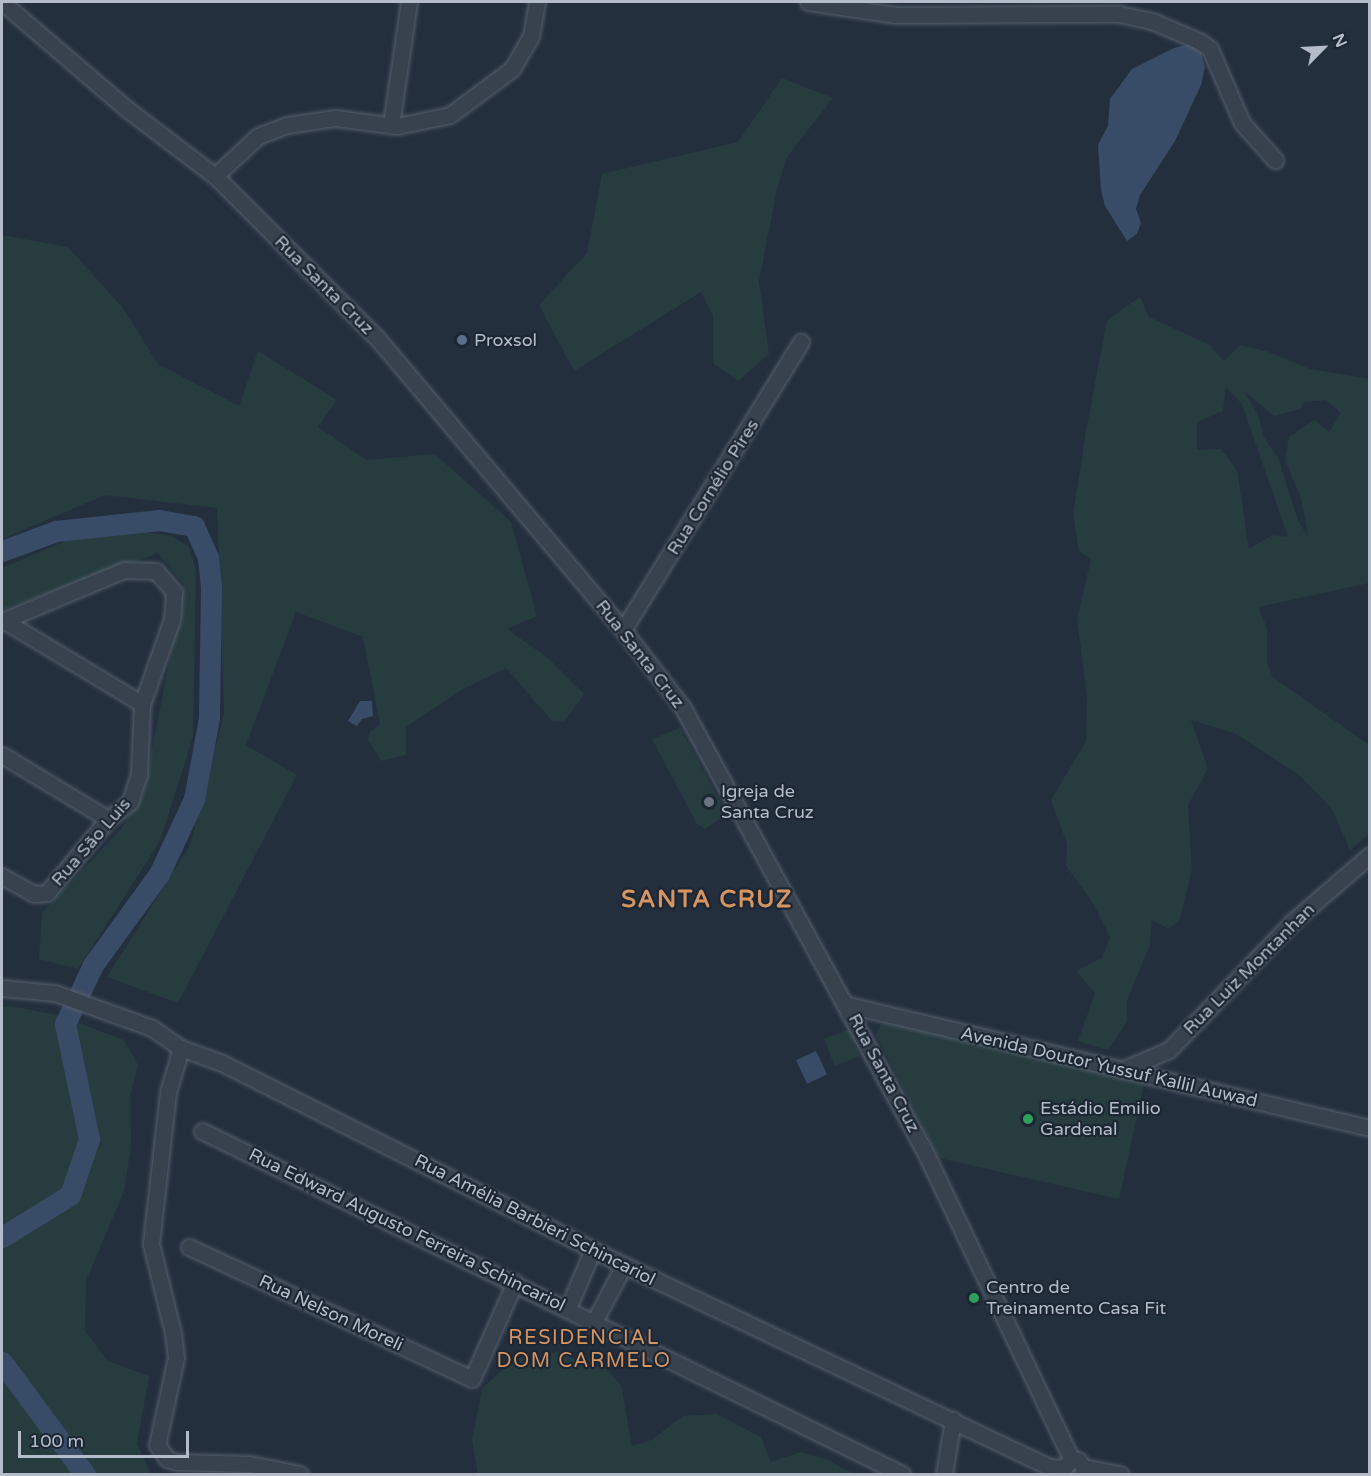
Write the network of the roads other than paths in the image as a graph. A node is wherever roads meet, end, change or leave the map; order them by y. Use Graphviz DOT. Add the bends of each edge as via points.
graph roads {
  1 [pos="2,2"];
  2 [pos="410,2"];
  3 [pos="537,2"];
  4 [pos="808,2"];
  5 [pos="391,125"];
  6 [pos="1275,160"];
  7 [pos="214,176"];
  8 [pos="801,342"];
  9 [pos="2,621"];
  10 [pos="624,630"];
  11 [pos="142,704"];
  12 [pos="2,755"];
  13 [pos="108,819"];
  14 [pos="1370,855"];
  15 [pos="2,876"];
  16 [pos="2,988"];
  17 [pos="848,1005"];
  18 [pos="181,1047"];
  19 [pos="1122,1070"];
  20 [pos="1370,1128"];
  21 [pos="202,1131"];
  22 [pos="189,1246"];
  23 [pos="593,1249"];
  24 [pos="624,1265"];
  25 [pos="515,1282"];
  26 [pos="568,1308"];
  27 [pos="593,1324"];
  28 [pos="953,1420"];
  29 [pos="1074,1469"];
  30 [pos="300,1474"];
  31 [pos="902,1474"];
  32 [pos="944,1474"];
  33 [pos="1120,1474"];
  1 -- 7 [label="street, Rua Santa Cruz" via="127,109"];
  2 -- 5 [label="street"];
  3 -- 5 [label="street" via="531,36 522,56 493,87 450,115 421,124"];
  4 -- 6 [label="street" via="896,15 1119,14 1152,21 1201,42 1210,50 1242,123"];
  5 -- 7 [label="street" via="335,118 287,125 258,136"];
  7 -- 10 [label="street, Rua Santa Cruz" via="378,339"];
  8 -- 10 [label="street, Rua Cornélio Pires"];
  9 -- 11 [label="street"];
  9 -- 11 [label="street, Rua São Luis" via="124,570 156,572 174,592 172,619"];
  10 -- 17 [label="street, Rua Santa Cruz" via="700,732 770,873"];
  11 -- 13 [label="street, Rua São Luis" via="139,774 130,802"];
  12 -- 13 [label="street"];
  13 -- 15 [label="street, Rua São Luis" via="47,893 34,894"];
  14 -- 19 [label="street, Rua Luiz Montanhan" via="1292,922 1169,1050"];
  16 -- 18 [label="street, Rua Amélia Barbieri Schincariol" via="55,993 152,1028"];
  17 -- 19 [label="street, Avenida Doutor Yussuf Kallil Auwad"];
  17 -- 29 [label="street, Rua Santa Cruz" via="931,1163"];
  18 -- 23 [label="street, Rua Amélia Barbieri Schincariol" via="222,1063"];
  18 -- 30 [label="street" via="168,1092 151,1244 176,1358 157,1445 167,1459 177,1462 250,1464"];
  19 -- 20 [label="street, Avenida Doutor Yussuf Kallil Auwad"];
  21 -- 25 [label="street, Rua Edward Augusto Ferreira Schincariol"];
  22 -- 25 [label="street, Rua Nelson Moreli" via="472,1379"];
  23 -- 24 [label="street, Rua Amélia Barbieri Schincariol"];
  23 -- 26 [label="street"];
  24 -- 27 [label="street"];
  24 -- 28 [label="street, Rua Amélia Barbieri Schincariol"];
  25 -- 26 [label="street, Rua Edward Augusto Ferreira Schincariol"];
  26 -- 27 [label="street, Rua Edward Augusto Ferreira Schincariol"];
  27 -- 31 [label="street, Rua Edward Augusto Ferreira Schincariol"];
  28 -- 29 [label="street, Rua Amélia Barbieri Schincariol" via="1049,1467"];
  28 -- 32 [label="street"];
  29 -- 33 [label="street, Rua Amélia Barbieri Schincariol"];
}
